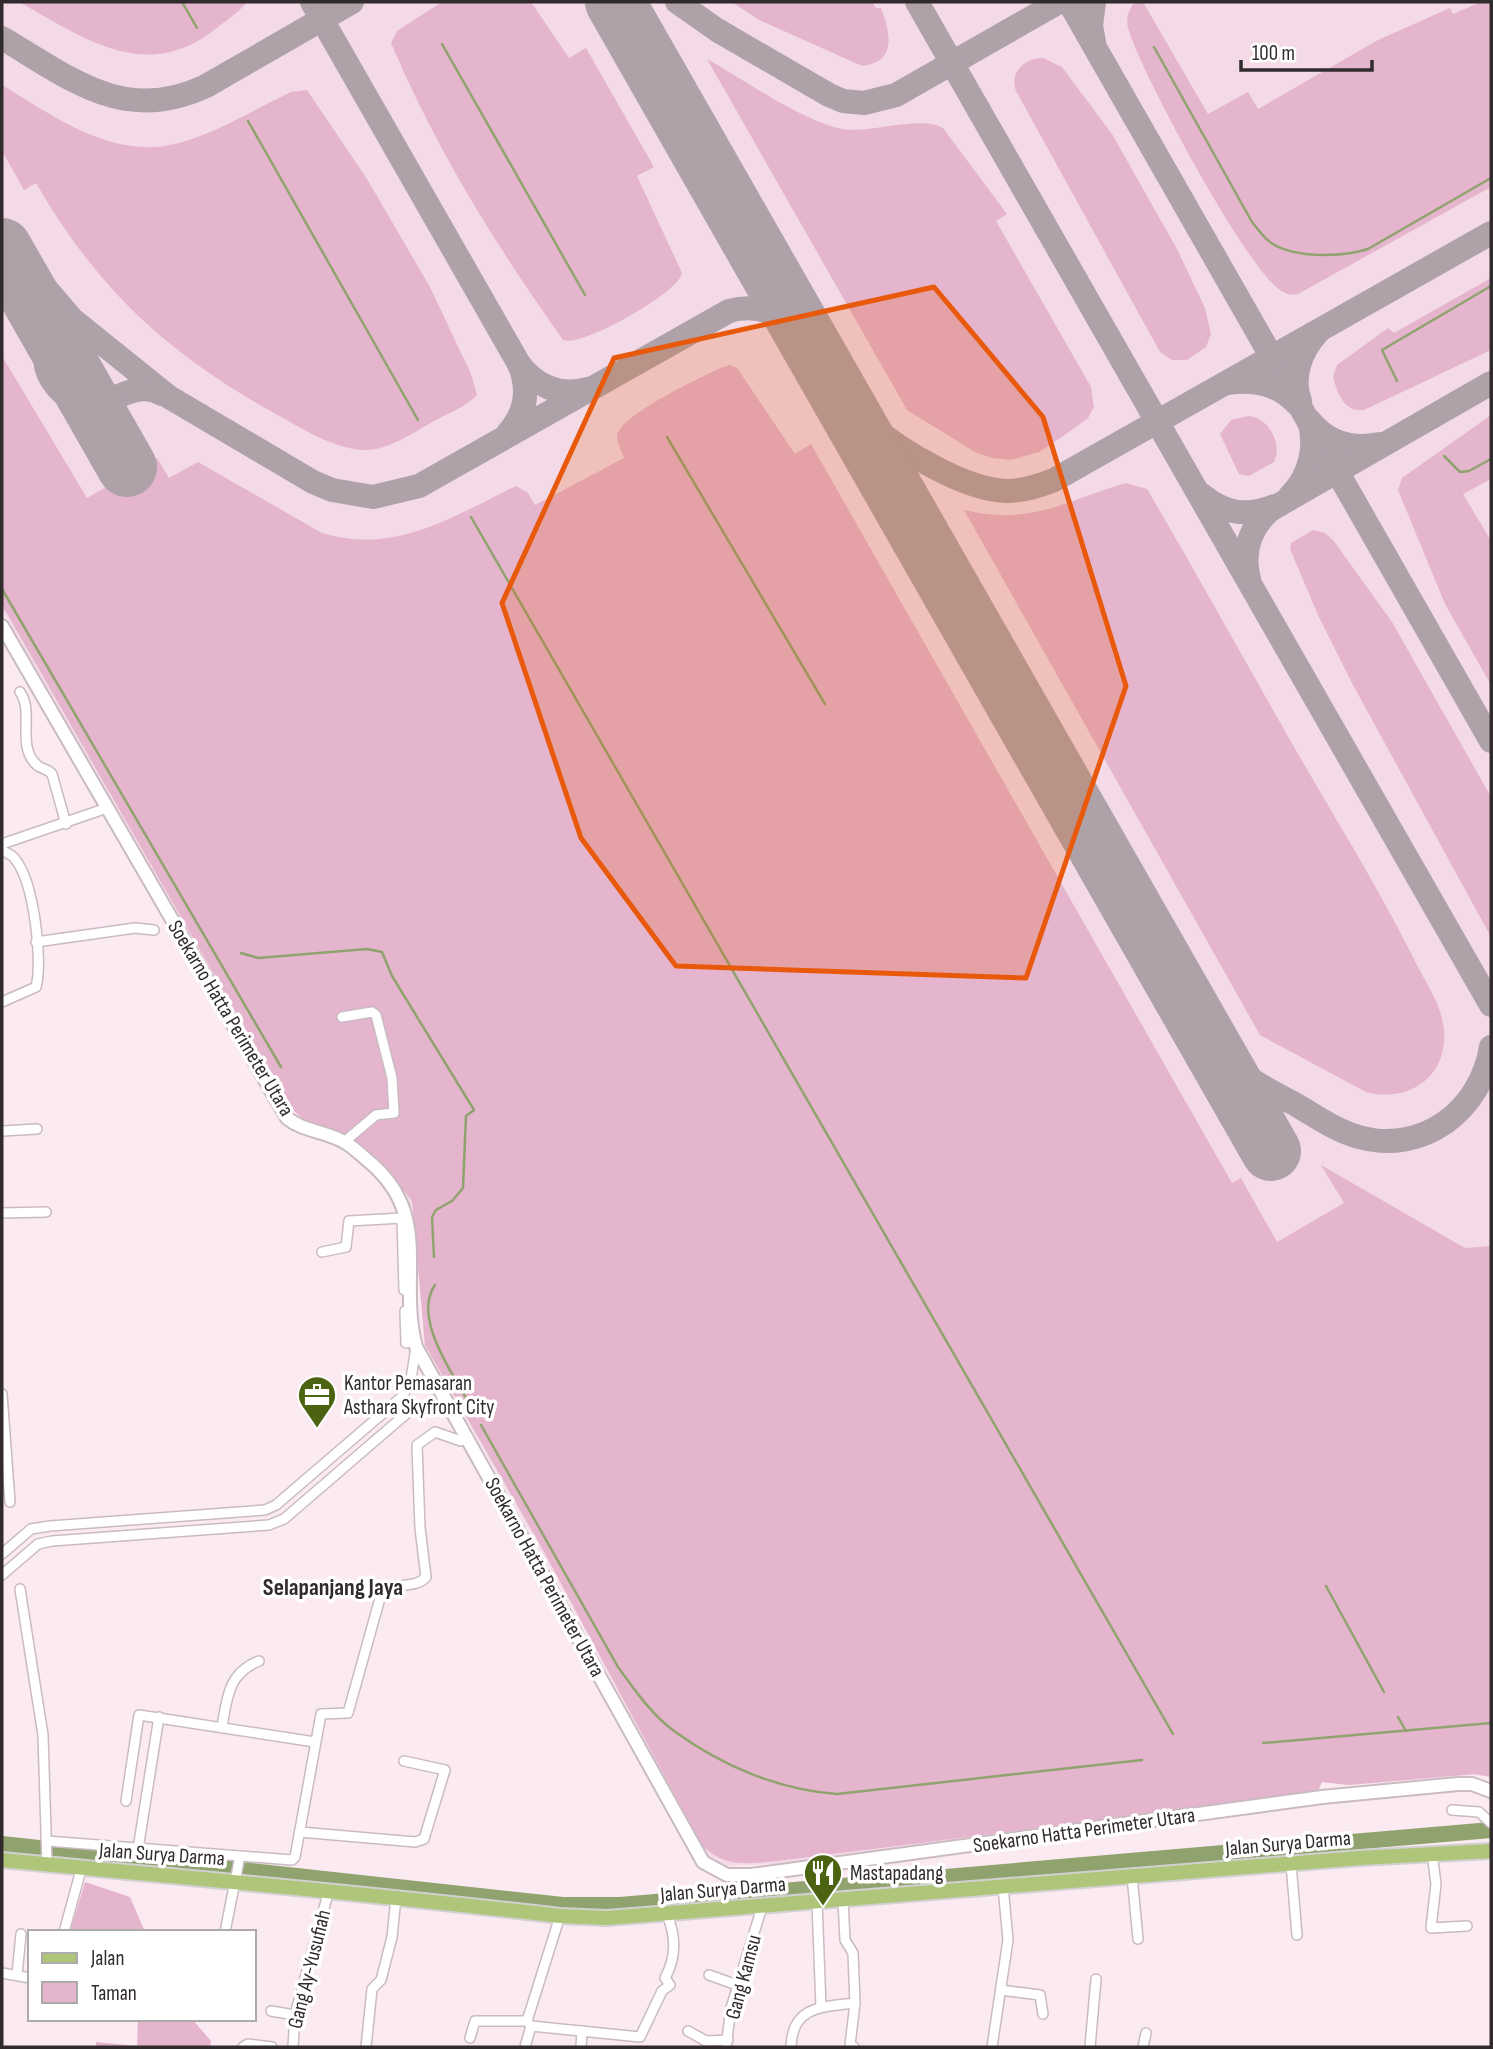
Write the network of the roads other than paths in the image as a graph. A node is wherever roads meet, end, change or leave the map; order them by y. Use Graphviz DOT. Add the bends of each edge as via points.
graph roads {
  1 [pos="2,626"];
  2 [pos="37,688"];
  3 [pos="107,808"];
  4 [pos="66,824"];
  5 [pos="2,844"];
  6 [pos="2,850"];
  7 [pos="154,930"];
  8 [pos="36,942"];
  9 [pos="2,1002"];
  10 [pos="342,1017"];
  11 [pos="37,1129"];
  12 [pos="2,1131"];
  13 [pos="344,1142"];
  14 [pos="46,1212"];
  15 [pos="2,1213"];
  16 [pos="405,1218"];
  17 [pos="322,1252"];
  18 [pos="416,1344"];
  19 [pos="2,1394"];
  20 [pos="450,1408"];
  21 [pos="467,1438"];
  22 [pos="351,1440"];
  23 [pos="360,1453"];
  24 [pos="10,1502"];
  25 [pos="152,1518"];
  26 [pos="139,1519"];
  27 [pos="154,1534"];
  28 [pos="140,1535"];
  29 [pos="2,1554"];
  30 [pos="2,1575"];
  31 [pos="20,1589"];
  32 [pos="259,1661"];
  33 [pos="159,1717"];
  34 [pos="222,1727"];
  35 [pos="315,1742"];
  36 [pos="404,1760"];
  37 [pos="1491,1791"];
  38 [pos="126,1801"];
  39 [pos="1452,1810"];
  40 [pos="1491,1824"];
  41 [pos="300,1832"];
  42 [pos="47,1842"];
  43 [pos="138,1849"];
  44 [pos="1491,1851"];
  45 [pos="1432,1853"];
  46 [pos="239,1859"];
  47 [pos="2,1860"];
  48 [pos="48,1862"];
  49 [pos="1291,1864"];
  50 [pos="81,1870"];
  51 [pos="1132,1876"];
  52 [pos="237,1878"];
  53 [pos="1003,1886"];
  54 [pos="328,1890"];
  55 [pos="396,1898"];
  56 [pos="843,1900"];
  57 [pos="817,1902"];
  58 [pos="762,1907"];
  59 [pos="667,1915"];
  60 [pos="560,1916"];
  61 [pos="1467,1926"];
  62 [pos="65,1930"];
  63 [pos="225,1930"];
  64 [pos="21,1934"];
  65 [pos="1297,1935"];
  66 [pos="1138,1939"];
  67 [pos="2,1973"];
  68 [pos="17,1975"];
  69 [pos="709,1975"];
  70 [pos="28,1978"];
  71 [pos="1096,1979"];
  72 [pos="737,1985"];
  73 [pos="1001,1990"];
  74 [pos="855,2003"];
  75 [pos="821,2007"];
  76 [pos="271,2011"];
  77 [pos="1043,2014"];
  78 [pos="295,2015"];
  79 [pos="529,2023"];
  80 [pos="582,2031"];
  81 [pos="688,2031"];
  82 [pos="1146,2033"];
  83 [pos="470,2038"];
  84 [pos="727,2044"];
  85 [pos="243,2047"];
  86 [pos="272,2047"];
  87 [pos="293,2047"];
  88 [pos="366,2047"];
  89 [pos="525,2047"];
  90 [pos="581,2047"];
  91 [pos="791,2047"];
  92 [pos="853,2047"];
  93 [pos="992,2047"];
  94 [pos="1090,2047"];
  95 [pos="1143,2047"];
  1 -- 2 [label="main road, Soekarno Hatta Perimeter Utara"];
  2 -- 3 [label="main road, Soekarno Hatta Perimeter Utara"];
  2 -- 4 [label="street" via="23,696 27,750 38,766 52,774"];
  3 -- 4 [label="street"];
  3 -- 13 [label="main road, Soekarno Hatta Perimeter Utara" via="287,1118"];
  4 -- 5 [label="street"];
  6 -- 8 [label="street" via="15,858 27,884 34,905"];
  7 -- 8 [label="street" via="135,928"];
  8 -- 9 [label="street" via="40,971 36,987"];
  10 -- 13 [label="street" via="376,1015 392,1078 394,1113 376,1115"];
  11 -- 12 [label="street"];
  13 -- 16 [label="main road, Soekarno Hatta Perimeter Utara" via="376,1167 401,1198"];
  14 -- 15 [label="street"];
  16 -- 17 [label="street" via="349,1221 346,1247"];
  16 -- 18 [label="main road, Soekarno Hatta Perimeter Utara"];
  18 -- 20 [label="main road, Soekarno Hatta Perimeter Utara"];
  18 -- 22 [label="street" via="411,1379 403,1396"];
  19 -- 24 [label="street"];
  20 -- 21 [label="main road, Soekarno Hatta Perimeter Utara"];
  20 -- 23 [label="street" via="413,1408"];
  21 -- 35 [label="street" via="461,1441 435,1432 417,1445 426,1577 421,1583 382,1591 348,1713 321,1714"];
  21 -- 37 [label="main road, Soekarno Hatta Perimeter Utara" via="694,1849 714,1870 727,1875 1336,1796 1458,1784"];
  22 -- 23 [label="street"];
  22 -- 25 [label="street" via="265,1510"];
  23 -- 27 [label="street" via="284,1519 269,1525"];
  25 -- 26 [label="street"];
  25 -- 27 [label="street"];
  26 -- 28 [label="street"];
  26 -- 29 [label="street" via="31,1529"];
  27 -- 28 [label="street"];
  28 -- 30 [label="street" via="38,1544"];
  31 -- 42 [label="street" via="43,1735"];
  32 -- 34 [label="street" via="233,1680"];
  33 -- 34 [label="street"];
  33 -- 38 [label="street" via="139,1716 136,1721"];
  33 -- 43 [label="street"];
  34 -- 35 [label="street"];
  35 -- 41 [label="street"];
  36 -- 41 [label="street" via="445,1770 424,1839 415,1842"];
  39 -- 40 [label="street" via="1479,1812"];
  41 -- 46 [label="street" via="292,1860"];
  42 -- 43 [label="street"];
  42 -- 48 [label="street"];
  43 -- 46 [label="street"];
  44 -- 45 [label="main road, Jalan Surya Darma"];
  45 -- 49 [label="main road, Jalan Surya Darma"];
  45 -- 61 [label="street" via="1436,1884 1431,1928"];
  46 -- 52 [label="street"];
  47 -- 48 [label="main road, Jalan Surya Darma"];
  48 -- 50 [label="main road, Jalan Surya Darma"];
  49 -- 51 [label="main road, Jalan Surya Darma"];
  49 -- 65 [label="street"];
  50 -- 52 [label="main road, Jalan Surya Darma"];
  50 -- 62 [label="street"];
  51 -- 53 [label="main road, Jalan Surya Darma"];
  51 -- 66 [label="street"];
  52 -- 54 [label="main road, Jalan Surya Darma"];
  52 -- 63 [label="street"];
  53 -- 56 [label="main road, Jalan Surya Darma"];
  53 -- 73 [label="street" via="1008,1940"];
  54 -- 55 [label="main road, Jalan Surya Darma"];
  54 -- 78 [label="street, Gang Ay-Yusufiah"];
  55 -- 60 [label="main road, Jalan Surya Darma"];
  55 -- 88 [label="street" via="381,1980 372,1989"];
  56 -- 57 [label="main road, Jalan Surya Darma"];
  56 -- 74 [label="street" via="845,1940 853,1953"];
  57 -- 58 [label="main road, Jalan Surya Darma"];
  57 -- 75 [label="street"];
  58 -- 59 [label="main road, Jalan Surya Darma"];
  58 -- 72 [label="street, Gang Kamsu"];
  59 -- 60 [label="main road, Jalan Surya Darma"];
  59 -- 80 [label="street" via="673,1936 673,1959 665,1978 670,1985 662,1991 640,2037"];
  60 -- 79 [label="street"];
  64 -- 68 [label="street"];
  67 -- 68 [label="street"];
  68 -- 70 [label="street"];
  69 -- 72 [label="street"];
  71 -- 94 [label="street"];
  72 -- 84 [label="street, Gang Kamsu"];
  73 -- 77 [label="street" via="1040,1995"];
  73 -- 93 [label="street"];
  74 -- 75 [label="street"];
  74 -- 92 [label="street"];
  75 -- 91 [label="street" via="793,2025"];
  76 -- 78 [label="street"];
  78 -- 87 [label="street, Gang Ay-Yusufiah"];
  79 -- 80 [label="street"];
  79 -- 83 [label="street" via="475,2021"];
  79 -- 89 [label="street"];
  80 -- 90 [label="street"];
  81 -- 84 [label="street" via="706,2041"];
  82 -- 95 [label="street"];
  85 -- 86 [label="street, Gang Ay-Yusufiah"];
}
